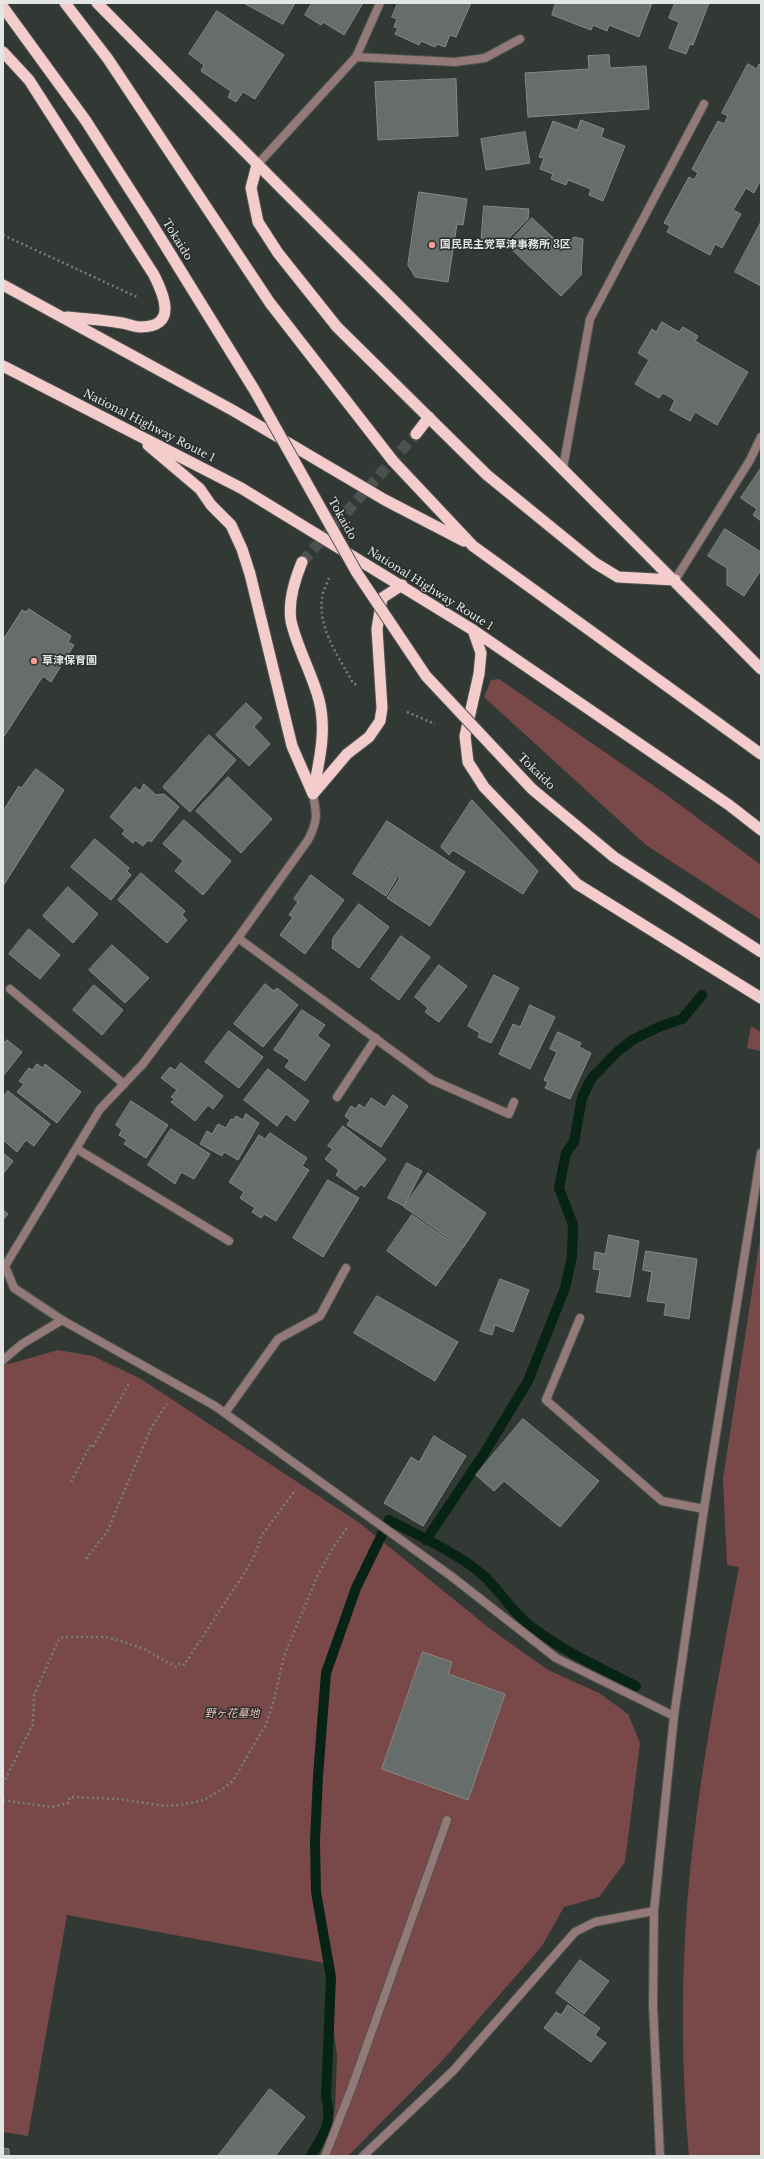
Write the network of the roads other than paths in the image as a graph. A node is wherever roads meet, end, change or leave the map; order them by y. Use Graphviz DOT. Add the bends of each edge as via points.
graph roads {
  1 [pos="65,3"];
  2 [pos="98,3"];
  3 [pos="380,3"];
  4 [pos="3,7"];
  5 [pos="520,39"];
  6 [pos="3,52"];
  7 [pos="356,57"];
  8 [pos="704,104"];
  9 [pos="258,166"];
  10 [pos="3,285"];
  11 [pos="60,316"];
  12 [pos="3,366"];
  13 [pos="429,418"];
  14 [pos="133,432"];
  15 [pos="416,434"];
  16 [pos="761,437"];
  17 [pos="563,468"];
  18 [pos="473,546"];
  19 [pos="302,562"];
  20 [pos="674,580"];
  21 [pos="402,586"];
  22 [pos="473,630"];
  23 [pos="761,668"];
  24 [pos="761,754"];
  25 [pos="312,794"];
  26 [pos="761,830"];
  27 [pos="238,938"];
  28 [pos="761,952"];
  29 [pos="10,989"];
  30 [pos="761,998"];
  31 [pos="376,1038"];
  32 [pos="124,1084"];
  33 [pos="337,1097"];
  34 [pos="514,1102"];
  35 [pos="76,1149"];
  36 [pos="761,1153"];
  37 [pos="229,1241"];
  38 [pos="4,1266"];
  39 [pos="346,1268"];
  40 [pos="580,1318"];
  41 [pos="62,1320"];
  42 [pos="3,1360"];
  43 [pos="225,1413"];
  44 [pos="704,1509"];
  45 [pos="674,1716"];
  46 [pos="447,1820"];
  47 [pos="654,1911"];
  48 [pos="325,2156"];
  49 [pos="363,2156"];
  50 [pos="660,2156"];
  1 -- 18 [label="highway" via="108,59 270,303 392,461"];
  2 -- 9 [label="highway"];
  3 -- 7 [label="street"];
  4 -- 28 [label="highway, Tokaido, bridge" via="86,121 150,222 255,391 357,573 426,676 538,794 614,857"];
  5 -- 7 [label="street" via="485,58 455,62"];
  6 -- 11 [label="highway" via="29,80 154,275 165,298 166,310 158,324 139,327"];
  7 -- 9 [label="street"];
  8 -- 17 [label="street" via="590,319"];
  9 -- 13 [label="highway" via="251,188 258,222 278,253 337,327"];
  9 -- 17 [label="highway"];
  10 -- 11 [label="highway"];
  11 -- 18 [label="highway" via="234,411 385,500"];
  12 -- 14 [label="highway, National Highway Route 1"];
  13 -- 15 [label="highway"];
  13 -- 20 [label="highway" via="487,475 594,563 618,577"];
  14 -- 21 [label="highway, National Highway Route 1" via="241,488"];
  14 -- 25 [label="highway" via="200,489 211,505 231,525 250,574 292,746"];
  16 -- 20 [label="street" via="750,460"];
  17 -- 20 [label="highway"];
  18 -- 24 [label="highway"];
  19 -- 25 [label="highway" via="292,598 291,621 319,700 323,738"];
  20 -- 23 [label="highway"];
  21 -- 22 [label="highway, National Highway Route 1"];
  21 -- 25 [label="highway" via="382,598 377,629 382,708 380,721 369,737 347,754"];
  22 -- 26 [label="highway, National Highway Route 1" via="729,805"];
  22 -- 30 [label="highway" via="481,653 479,674 465,736 468,762 484,787 577,884"];
  25 -- 27 [label="street" via="316,825"];
  27 -- 31 [label="street"];
  27 -- 32 [label="street" via="142,1066"];
  29 -- 32 [label="street"];
  31 -- 33 [label="street"];
  31 -- 34 [label="street" via="432,1080 509,1114"];
  32 -- 35 [label="street" via="100,1109"];
  35 -- 37 [label="street"];
  35 -- 38 [label="street"];
  36 -- 44 [label="street"];
  38 -- 41 [label="street" via="14,1288"];
  39 -- 43 [label="street" via="320,1316 278,1339"];
  40 -- 44 [label="street" via="546,1400 662,1501"];
  41 -- 42 [label="street" via="22,1344"];
  41 -- 43 [label="street"];
  43 -- 45 [label="street" via="451,1576 556,1658"];
  44 -- 45 [label="street"];
  45 -- 47 [label="street"];
  46 -- 48 [label="street"];
  47 -- 49 [label="street" via="595,1922 575,1932 453,2071"];
  47 -- 50 [label="street" via="653,2005"];
}
